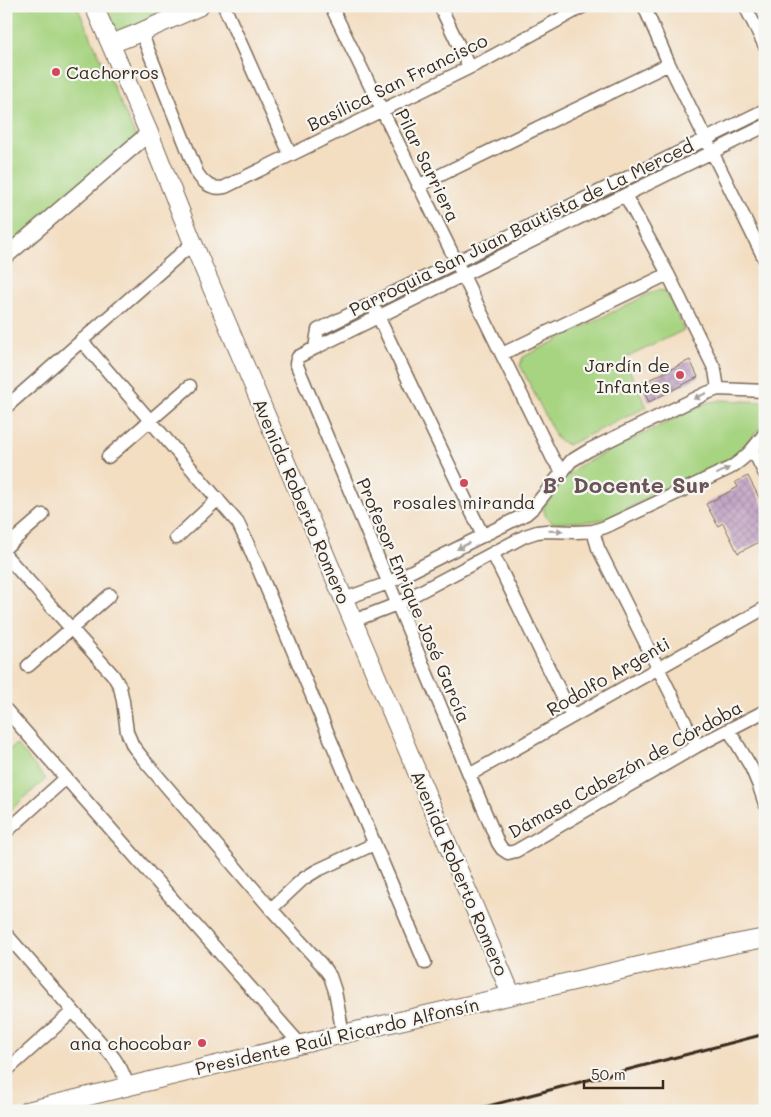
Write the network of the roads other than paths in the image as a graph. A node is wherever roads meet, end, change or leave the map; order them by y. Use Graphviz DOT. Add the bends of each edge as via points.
graph roads {
  1 [pos="94,6"];
  2 [pos="200,6"];
  3 [pos="224,6"];
  4 [pos="331,6"];
  5 [pos="440,6"];
  6 [pos="584,6"];
  7 [pos="644,6"];
  8 [pos="745,6"];
  9 [pos="560,12"];
  10 [pos="142,32"];
  11 [pos="111,44"];
  12 [pos="765,46"];
  13 [pos="669,64"];
  14 [pos="469,67"];
  15 [pos="382,110"];
  16 [pos="765,110"];
  17 [pos="765,126"];
  18 [pos="149,133"];
  19 [pos="705,139"];
  20 [pos="712,152"];
  21 [pos="290,154"];
  22 [pos="418,186"];
  23 [pos="625,195"];
  24 [pos="193,243"];
  25 [pos="6,256"];
  26 [pos="765,260"];
  27 [pos="456,262"];
  28 [pos="462,274"];
  29 [pos="668,274"];
  30 [pos="372,303"];
  31 [pos="379,317"];
  32 [pos="81,340"];
  33 [pos="315,348"];
  34 [pos="502,354"];
  35 [pos="296,363"];
  36 [pos="190,386"];
  37 [pos="718,389"];
  38 [pos="765,391"];
  39 [pos="6,407"];
  40 [pos="150,421"];
  41 [pos="765,432"];
  42 [pos="751,452"];
  43 [pos="108,457"];
  44 [pos="563,472"];
  45 [pos="765,474"];
  46 [pos="218,500"];
  47 [pos="526,514"];
  48 [pos="43,515"];
  49 [pos="593,531"];
  50 [pos="537,532"];
  51 [pos="483,536"];
  52 [pos="176,538"];
  53 [pos="6,547"];
  54 [pos="493,554"];
  55 [pos="6,556"];
  56 [pos="388,583"];
  57 [pos="110,595"];
  58 [pos="344,599"];
  59 [pos="396,604"];
  60 [pos="765,608"];
  61 [pos="353,621"];
  62 [pos="71,628"];
  63 [pos="28,666"];
  64 [pos="658,667"];
  65 [pos="6,710"];
  66 [pos="765,711"];
  67 [pos="572,716"];
  68 [pos="729,730"];
  69 [pos="697,746"];
  70 [pos="469,775"];
  71 [pos="66,778"];
  72 [pos="765,804"];
  73 [pos="6,832"];
  74 [pos="374,844"];
  75 [pos="502,849"];
  76 [pos="271,909"];
  77 [pos="6,934"];
  78 [pos="765,938"];
  79 [pos="425,963"];
  80 [pos="511,994"];
  81 [pos="73,1011"];
  82 [pos="343,1034"];
  83 [pos="300,1044"];
  84 [pos="6,1071"];
  85 [pos="128,1086"];
  86 [pos="27,1111"];
  1 -- 11 [label="main road, Avenida Roberto Romero"];
  2 -- 10 [label="main road"];
  3 -- 21 [label="street"];
  4 -- 15 [label="street, Pilar Sarriera"];
  5 -- 14 [label="street"];
  6 -- 9 [label="street, Basílica San Francisco"];
  7 -- 13 [label="street"];
  8 -- 12 [label="street"];
  9 -- 14 [label="street, Basílica San Francisco" via="489,58"];
  10 -- 11 [label="main road"];
  10 -- 21 [label="street, Basílica San Francisco" via="203,182 211,187 225,187"];
  11 -- 18 [label="main road, Avenida Roberto Romero"];
  13 -- 19 [label="street"];
  13 -- 22 [label="street"];
  14 -- 15 [label="street, Basílica San Francisco"];
  15 -- 21 [label="street, Basílica San Francisco"];
  15 -- 22 [label="street, Pilar Sarriera"];
  16 -- 19 [label="street"];
  17 -- 20 [label="street, Parroquia San Juan Bautista de La Merced"];
  18 -- 24 [label="main road, Avenida Roberto Romero"];
  18 -- 25 [label="street"];
  19 -- 20 [label="street"];
  19 -- 27 [label="street"];
  20 -- 23 [label="street, Parroquia San Juan Bautista de La Merced"];
  20 -- 26 [label="street"];
  22 -- 27 [label="street, Pilar Sarriera"];
  23 -- 28 [label="street, Parroquia San Juan Bautista de La Merced"];
  23 -- 29 [label="street"];
  24 -- 32 [label="street"];
  24 -- 58 [label="main road, Avenida Roberto Romero"];
  27 -- 28 [label="street, Pilar Sarriera"];
  27 -- 30 [label="street"];
  28 -- 31 [label="street, Parroquia San Juan Bautista de La Merced"];
  28 -- 34 [label="street, Pilar Sarriera"];
  29 -- 34 [label="street"];
  29 -- 37 [label="street" via="714,370"];
  30 -- 31 [label="street"];
  30 -- 33 [label="street" via="318,330"];
  31 -- 33 [label="street, Parroquia San Juan Bautista de La Merced"];
  31 -- 51 [label="street"];
  32 -- 39 [label="street"];
  32 -- 40 [label="street"];
  33 -- 35 [label="street, Parroquia San Juan Bautista de La Merced" via="298,357"];
  34 -- 44 [label="street, Pilar Sarriera"];
  35 -- 56 [label="street, Profesor Enrique José García"];
  36 -- 40 [label="street"];
  37 -- 38 [label="street"];
  37 -- 44 [label="street, one-way" via="589,450 571,461"];
  40 -- 43 [label="street"];
  40 -- 46 [label="street"];
  41 -- 42 [label="street"];
  42 -- 45 [label="street"];
  49 -- 42 [label="street, one-way" via="730,468"];
  44 -- 47 [label="street"];
  46 -- 52 [label="street"];
  46 -- 74 [label="street" via="238,523 247,542"];
  47 -- 50 [label="street" via="530,526"];
  47 -- 51 [label="street"];
  48 -- 53 [label="street"];
  50 -- 49 [label="street, one-way"];
  49 -- 64 [label="street" via="598,548"];
  50 -- 54 [label="street"];
  51 -- 56 [label="street, one-way"];
  54 -- 59 [label="street"];
  54 -- 67 [label="street"];
  55 -- 62 [label="street"];
  56 -- 58 [label="street"];
  56 -- 59 [label="street, Profesor Enrique José García"];
  57 -- 62 [label="street"];
  58 -- 61 [label="main road, Avenida Roberto Romero"];
  59 -- 61 [label="street"];
  59 -- 70 [label="street, Profesor Enrique José García"];
  60 -- 64 [label="street, Rodolfo Argenti"];
  61 -- 80 [label="main road, Avenida Roberto Romero"];
  62 -- 63 [label="street"];
  62 -- 76 [label="street" via="120,687 127,732 133,746"];
  64 -- 67 [label="street, Rodolfo Argenti"];
  64 -- 69 [label="street"];
  65 -- 71 [label="street"];
  66 -- 68 [label="street, Dámasa Cabezón de Córdoba"];
  67 -- 70 [label="street, Rodolfo Argenti"];
  68 -- 69 [label="street, Dámasa Cabezón de Córdoba"];
  68 -- 72 [label="street" via="751,767"];
  69 -- 75 [label="street, Dámasa Cabezón de Córdoba" via="516,851 508,854"];
  70 -- 75 [label="street, Profesor Enrique José García"];
  71 -- 73 [label="street"];
  71 -- 83 [label="street"];
  74 -- 76 [label="street" via="303,879"];
  74 -- 79 [label="street"];
  76 -- 82 [label="street" via="330,976"];
  77 -- 81 [label="street"];
  78 -- 80 [label="main road, Presidente Raúl Ricardo Alfonsín"];
  80 -- 82 [label="main road, Presidente Raúl Ricardo Alfonsín"];
  81 -- 84 [label="street"];
  81 -- 85 [label="street" via="114,1058"];
  82 -- 83 [label="main road, Presidente Raúl Ricardo Alfonsín"];
  83 -- 85 [label="main road, Presidente Raúl Ricardo Alfonsín"];
  85 -- 86 [label="main road, Presidente Raúl Ricardo Alfonsín"];
}
